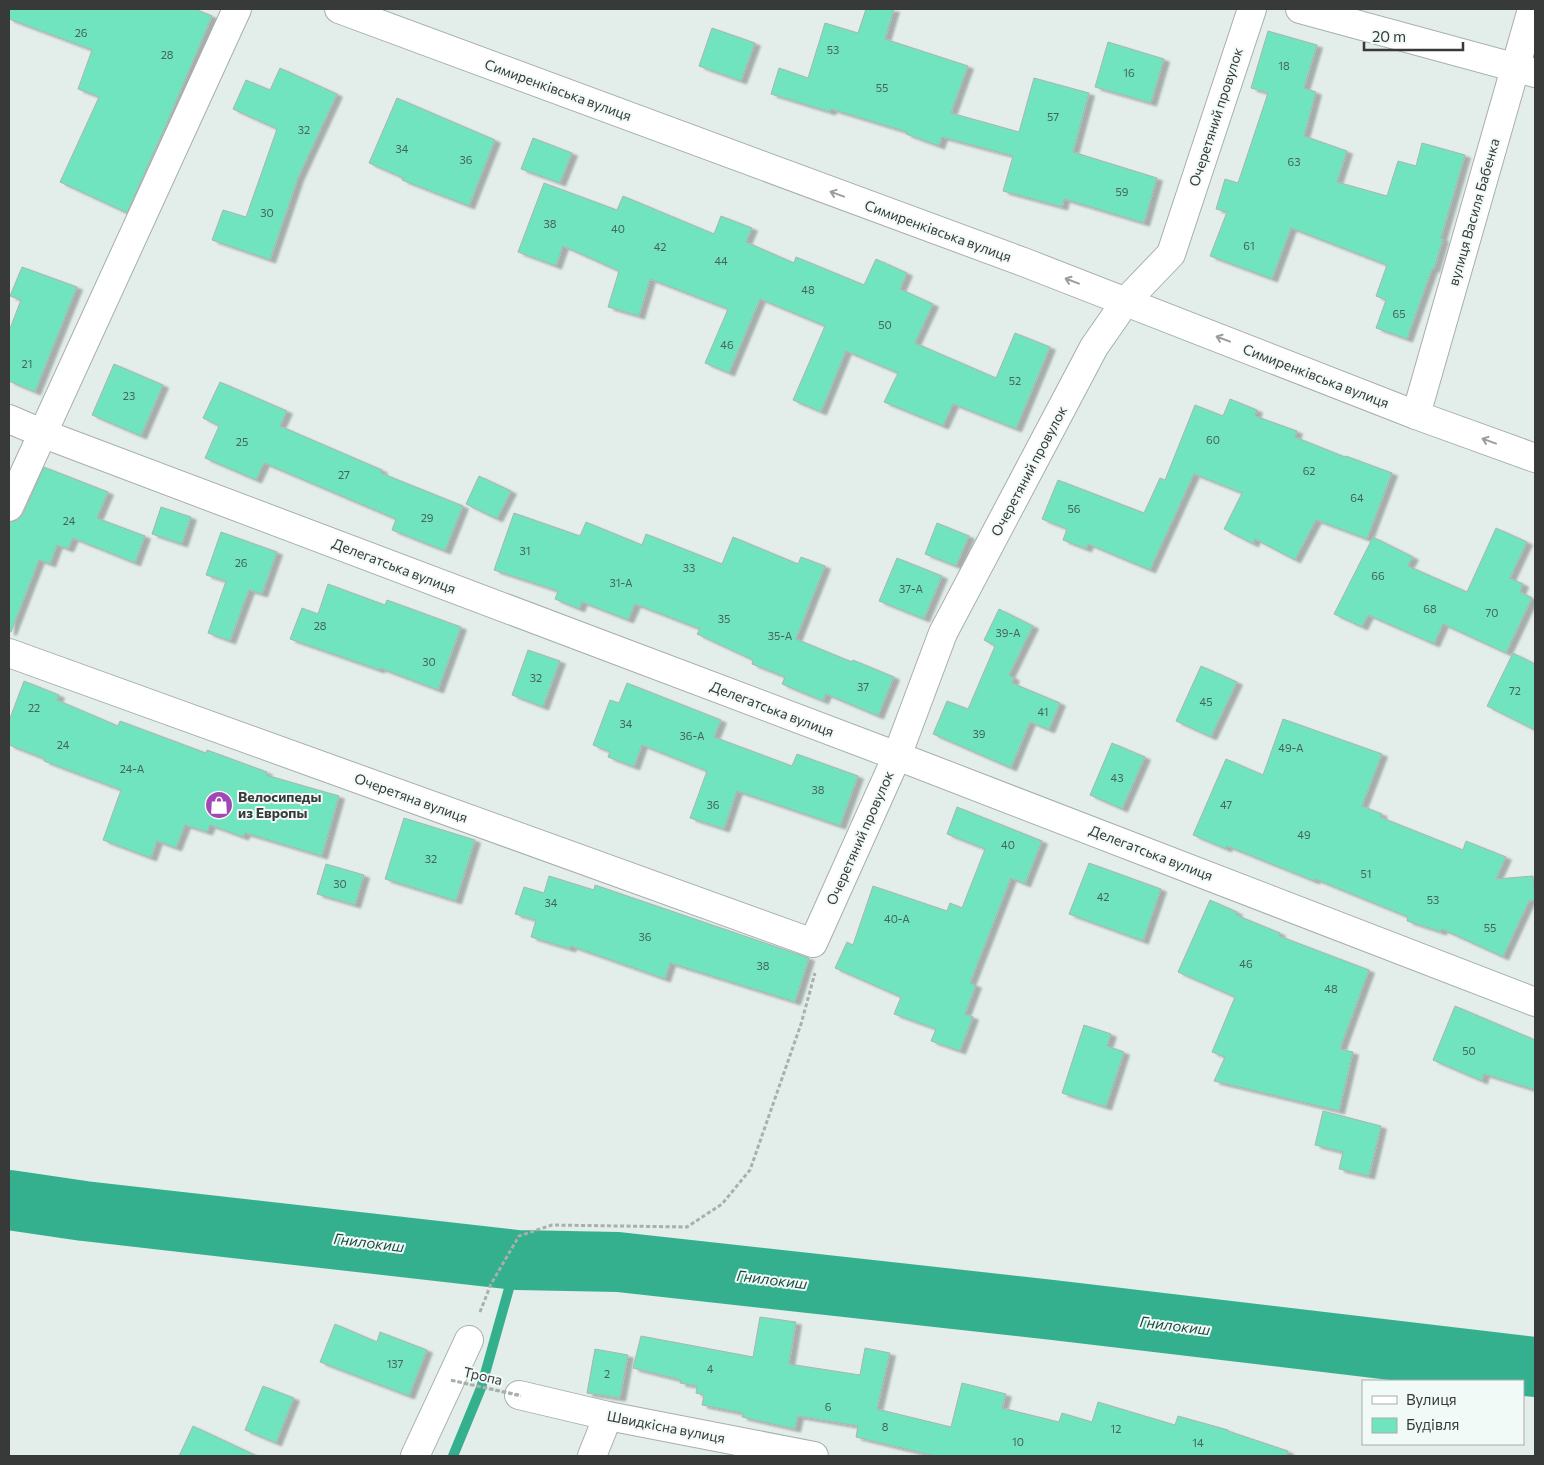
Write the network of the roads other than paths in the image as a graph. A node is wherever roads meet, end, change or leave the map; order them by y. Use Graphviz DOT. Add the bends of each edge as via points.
graph roads {
  1 [pos="237,9"];
  2 [pos="339,9"];
  3 [pos="1252,9"];
  4 [pos="1300,9"];
  5 [pos="1532,9"];
  6 [pos="1526,70"];
  7 [pos="1126,301"];
  8 [pos="1416,415"];
  9 [pos="9,419"];
  10 [pos="44,434"];
  11 [pos="1535,458"];
  12 [pos="9,507"];
  13 [pos="9,653"];
  14 [pos="897,756"];
  15 [pos="813,943"];
  16 [pos="1535,1002"];
  17 [pos="469,1340"];
  18 [pos="520,1395"];
  19 [pos="608,1416"];
  20 [pos="415,1456"];
  21 [pos="592,1456"];
  22 [pos="814,1456"];
  1 -- 10 [label="street"];
  7 -- 2 [label="street, Симиренківська вулиця, one-way"];
  3 -- 7 [label="street, Очеретяний провулок" via="1171,254"];
  4 -- 6 [label="street"];
  5 -- 6 [label="street, вулиця Василя Бабенка"];
  6 -- 8 [label="street, вулиця Василя Бабенка"];
  8 -- 7 [label="street, Симиренківська вулиця, one-way"];
  7 -- 14 [label="street, Очеретяний провулок" via="1094,347 943,633"];
  11 -- 8 [label="street, Симиренківська вулиця, one-way"];
  9 -- 10 [label="street, Делегатська вулиця"];
  10 -- 12 [label="street"];
  10 -- 14 [label="street, Делегатська вулиця"];
  13 -- 15 [label="street, Очеретяна вулиця"];
  14 -- 15 [label="street, Очеретяний провулок"];
  14 -- 16 [label="street, Делегатська вулиця"];
  17 -- 20 [label="street"];
  18 -- 19 [label="street, Швидкісна вулиця"];
  19 -- 21 [label="street"];
  19 -- 22 [label="street, Швидкісна вулиця"];
}
